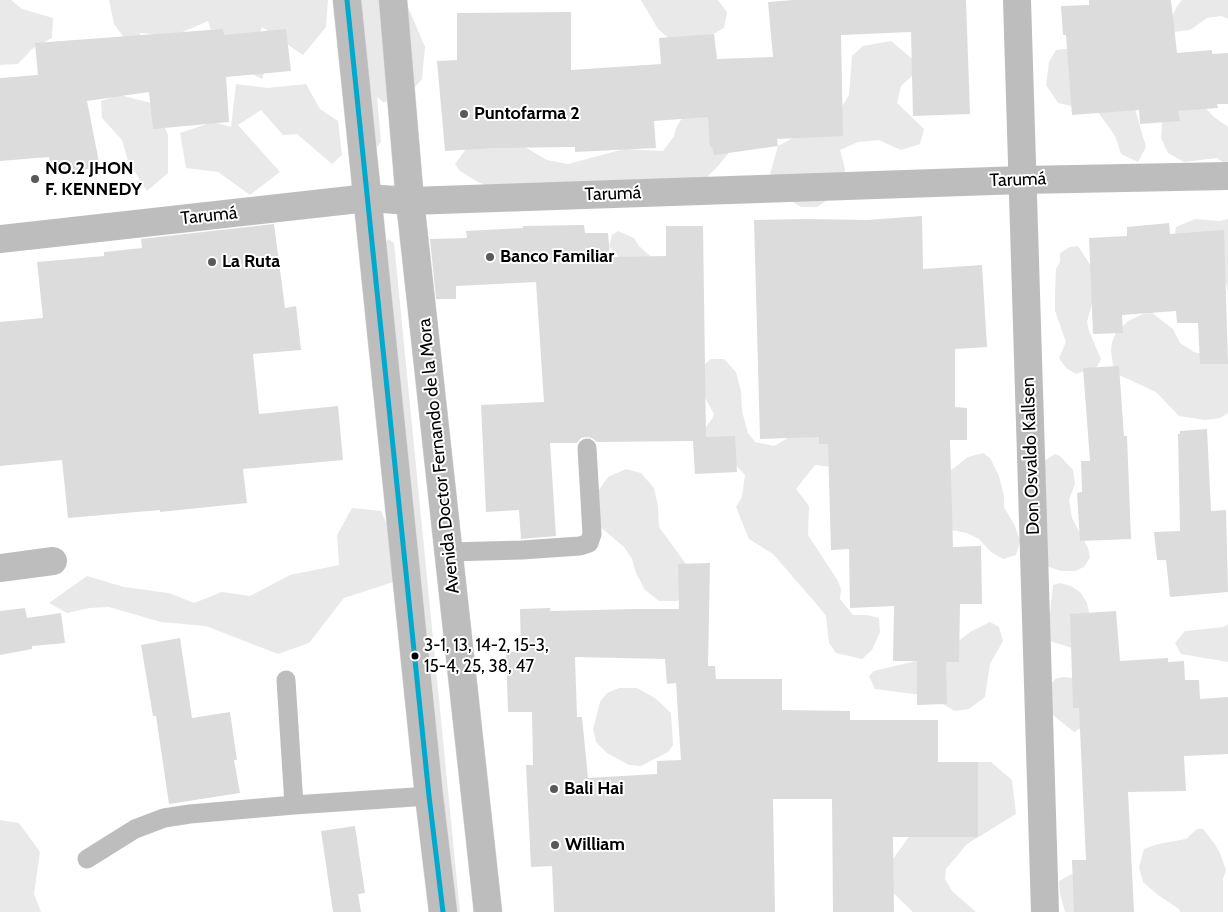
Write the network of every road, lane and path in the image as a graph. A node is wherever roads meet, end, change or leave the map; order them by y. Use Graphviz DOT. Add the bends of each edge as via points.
graph roads {
  1 [pos="347,0"];
  2 [pos="393,0"];
  3 [pos="1017,0"];
  4 [pos="1228,176"];
  5 [pos="1022,180"];
  6 [pos="368,198"];
  7 [pos="410,201"];
  8 [pos="0,239"];
  9 [pos="587,448"];
  10 [pos="450,552"];
  11 [pos="53,561"];
  12 [pos="0,568"];
  13 [pos="286,680"];
  14 [pos="429,796"];
  15 [pos="294,805"];
  16 [pos="87,859"];
  17 [pos="443,912"];
  18 [pos="488,912"];
  19 [pos="1045,912"];
  1 -- 6 [label="main road"];
  2 -- 7 [label="main road, Avenida Doctor Fernando de la Mora"];
  3 -- 5 [label="main road, Don Osvaldo Kallsen"];
  4 -- 5 [label="main road, Tarumá"];
  5 -- 7 [label="main road, Tarumá"];
  5 -- 19 [label="main road, Don Osvaldo Kallsen"];
  6 -- 7 [label="main road, Tarumá"];
  6 -- 8 [label="main road, Tarumá"];
  6 -- 14 [label="main road"];
  7 -- 10 [label="main road, Avenida Doctor Fernando de la Mora"];
  9 -- 10 [label="lane" via="590,543 522,550"];
  10 -- 18 [label="main road, Avenida Doctor Fernando de la Mora"];
  11 -- 12 [label="main road"];
  13 -- 15 [label="lane"];
  14 -- 15 [label="lane"];
  14 -- 17 [label="main road"];
  15 -- 16 [label="lane" via="164,818 135,829"];
}
